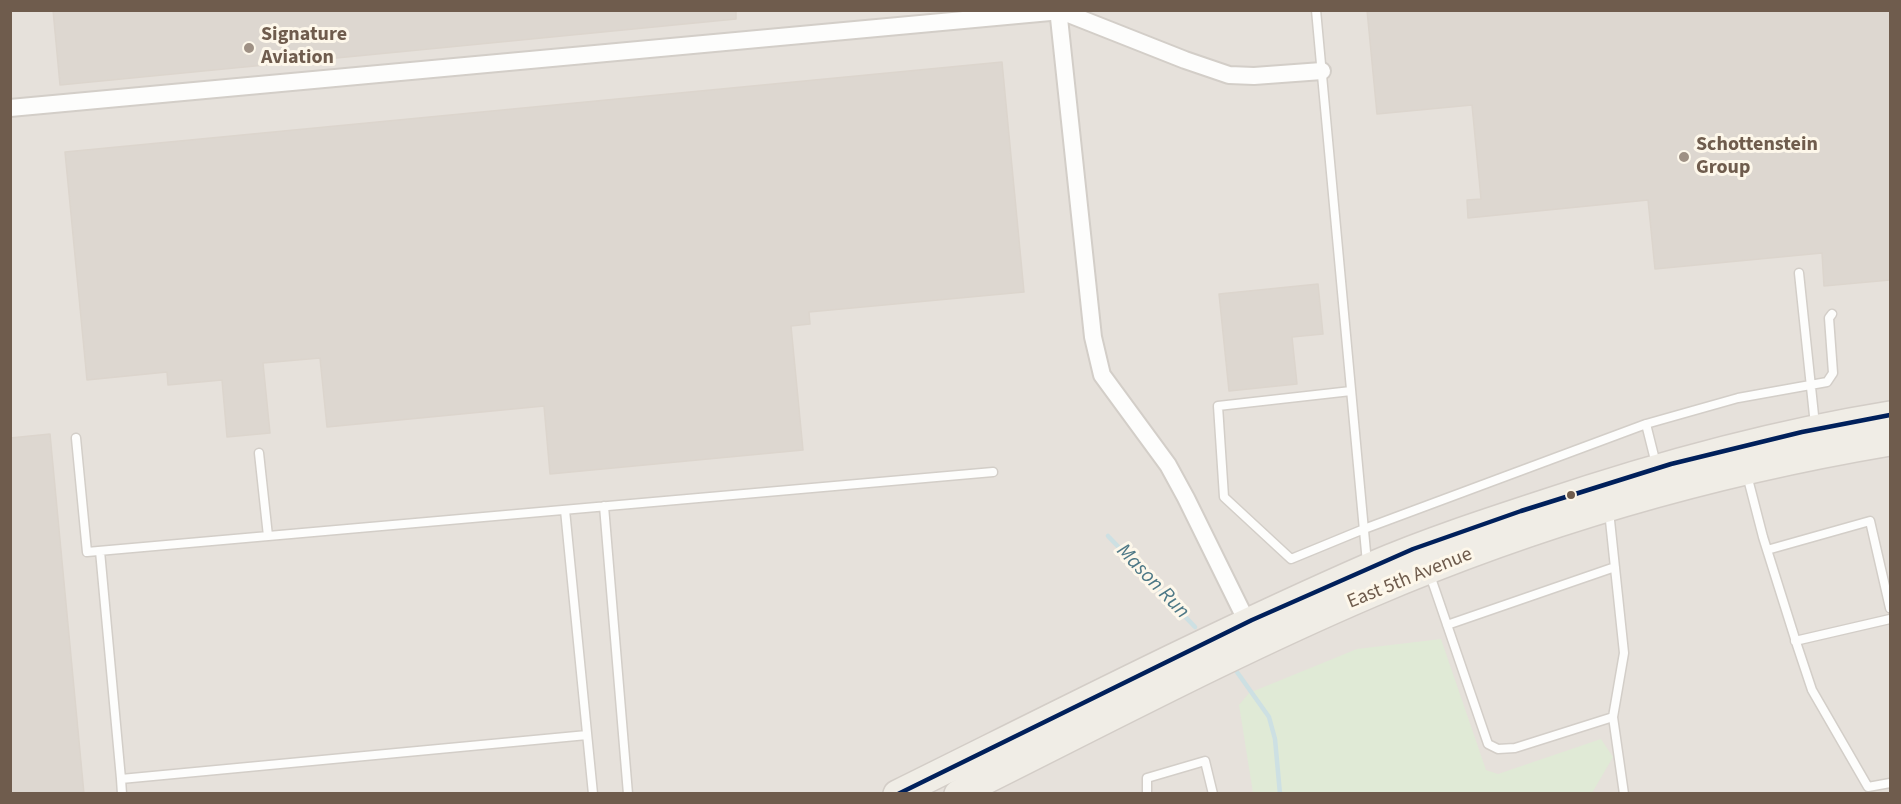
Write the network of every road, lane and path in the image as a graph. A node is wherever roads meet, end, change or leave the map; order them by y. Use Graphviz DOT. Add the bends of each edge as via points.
graph roads {
  1 [pos="1316,10"];
  2 [pos="1061,11"];
  3 [pos="1322,71"];
  4 [pos="10,108"];
  5 [pos="1798,273"];
  6 [pos="1832,314"];
  7 [pos="1811,386"];
  8 [pos="1351,391"];
  9 [pos="1890,415"];
  10 [pos="1646,424"];
  11 [pos="1815,428"];
  12 [pos="76,438"];
  13 [pos="1890,442"];
  14 [pos="259,453"];
  15 [pos="1743,458"];
  16 [pos="1657,468"];
  17 [pos="993,472"];
  18 [pos="604,506"];
  19 [pos="1609,508"];
  20 [pos="565,510"];
  21 [pos="1364,529"];
  22 [pos="268,536"];
  23 [pos="1767,550"];
  24 [pos="100,551"];
  25 [pos="1615,567"];
  26 [pos="1428,571"];
  27 [pos="1369,581"];
  28 [pos="1890,608"];
  29 [pos="1890,619"];
  30 [pos="1447,625"];
  31 [pos="1253,634"];
  32 [pos="1795,641"];
  33 [pos="1613,717"];
  34 [pos="587,735"];
  35 [pos="121,779"];
  36 [pos="1890,783"];
  37 [pos="122,794"];
  38 [pos="593,794"];
  39 [pos="628,794"];
  40 [pos="897,794"];
  41 [pos="958,794"];
  42 [pos="1147,794"];
  43 [pos="1213,794"];
  44 [pos="1624,794"];
  1 -- 3 [label="lane"];
  2 -- 3 [label="street" via="1229,75"];
  2 -- 4 [label="street"];
  2 -- 31 [label="street" via="1092,337 1102,375 1168,465"];
  3 -- 8 [label="lane"];
  5 -- 7 [label="lane"];
  6 -- 7 [label="lane" via="1829,318 1833,373 1827,382"];
  7 -- 10 [label="lane" via="1738,398"];
  7 -- 11 [label="lane"];
  8 -- 21 [label="lane"];
  8 -- 21 [label="lane" via="1218,406 1224,497 1291,559"];
  9 -- 11 [label="main road, East 5th Avenue"];
  10 -- 16 [label="lane"];
  10 -- 21 [label="lane"];
  11 -- 15 [label="main road, East 5th Avenue"];
  12 -- 24 [label="lane" via="87,552"];
  13 -- 15 [label="main road, East 5th Avenue"];
  14 -- 22 [label="lane"];
  15 -- 16 [label="main road, East 5th Avenue"];
  15 -- 19 [label="main road, East 5th Avenue"];
  15 -- 23 [label="lane"];
  16 -- 27 [label="main road, East 5th Avenue" via="1517,512"];
  17 -- 18 [label="lane"];
  18 -- 20 [label="lane"];
  18 -- 39 [label="lane"];
  19 -- 25 [label="lane"];
  19 -- 26 [label="main road, East 5th Avenue"];
  20 -- 22 [label="lane"];
  20 -- 34 [label="lane"];
  21 -- 27 [label="lane"];
  22 -- 24 [label="lane"];
  23 -- 28 [label="lane" via="1870,521"];
  23 -- 32 [label="lane"];
  24 -- 35 [label="lane"];
  25 -- 30 [label="lane"];
  25 -- 33 [label="lane" via="1624,653"];
  26 -- 27 [label="main road, East 5th Avenue"];
  26 -- 30 [label="lane"];
  27 -- 31 [label="main road, East 5th Avenue"];
  29 -- 32 [label="lane"];
  30 -- 33 [label="lane" via="1488,744 1498,749 1515,748"];
  31 -- 40 [label="main road, East 5th Avenue"];
  31 -- 41 [label="main road, East 5th Avenue"];
  32 -- 36 [label="lane" via="1812,690 1868,787"];
  33 -- 44 [label="lane"];
  34 -- 35 [label="lane"];
  34 -- 38 [label="lane"];
  35 -- 37 [label="lane"];
  42 -- 43 [label="lane" via="1147,778 1205,761"];
}
